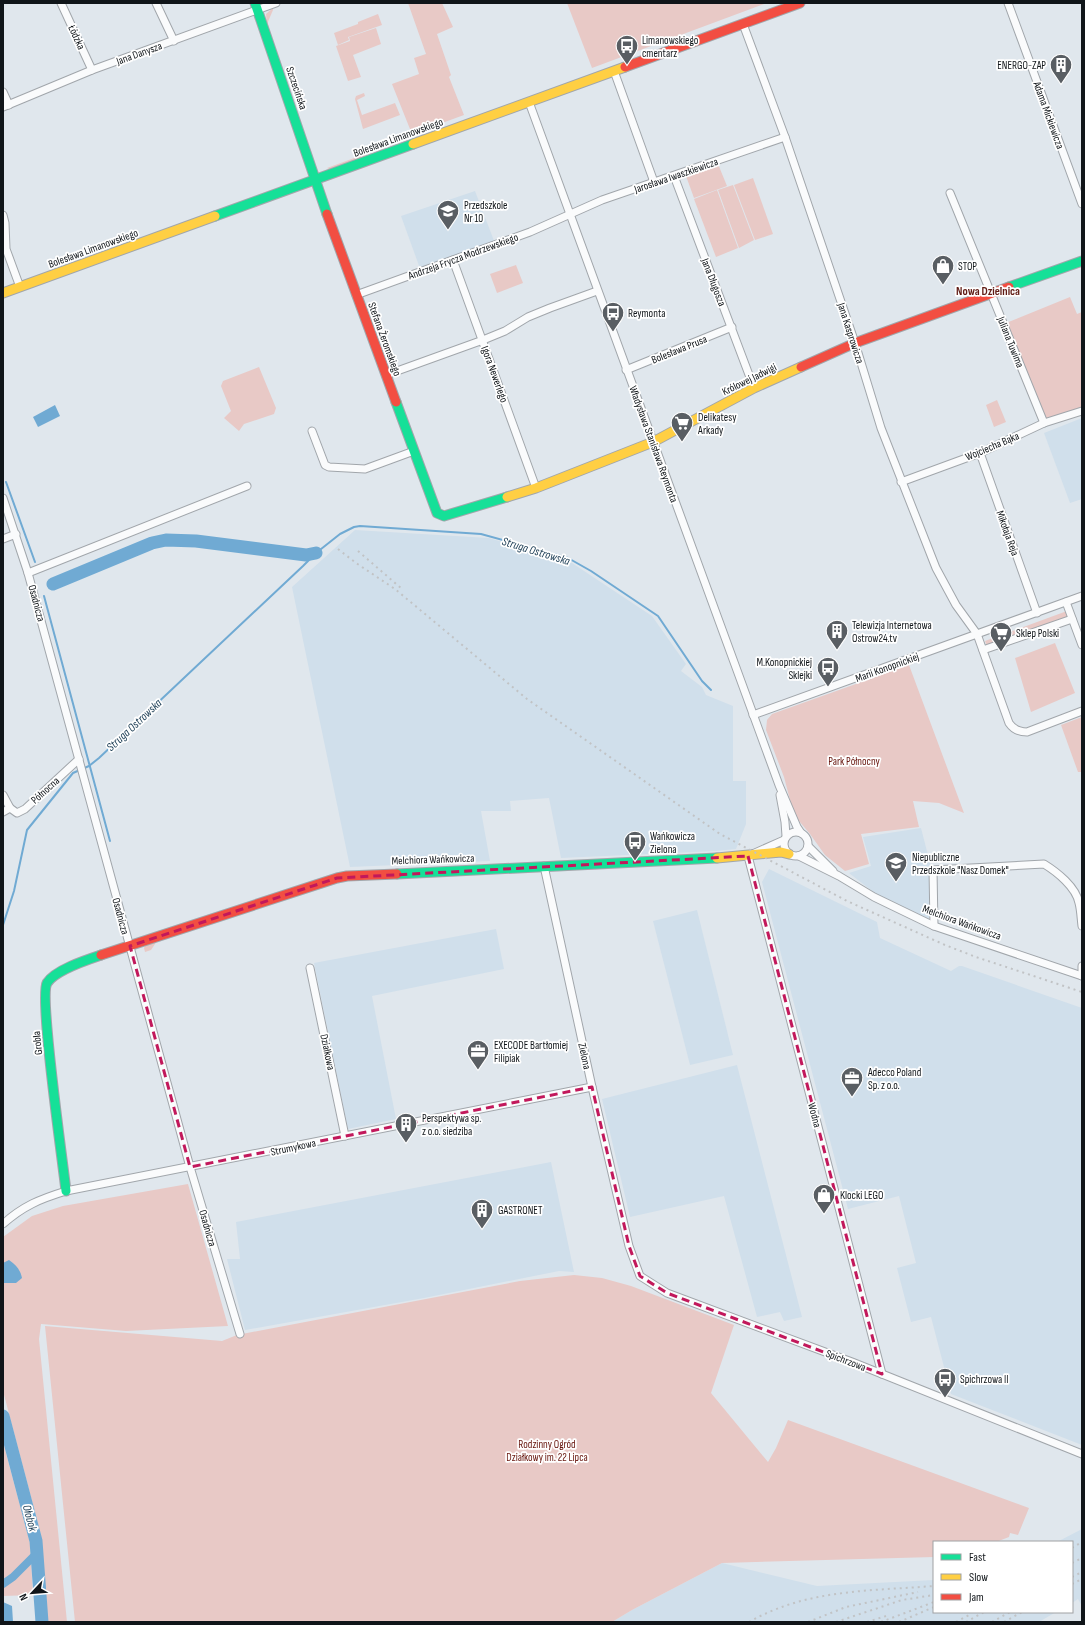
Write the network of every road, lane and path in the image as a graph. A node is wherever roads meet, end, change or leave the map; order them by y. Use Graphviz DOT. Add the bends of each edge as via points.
graph roads {
  1 [pos="61,3"];
  2 [pos="156,3"];
  3 [pos="276,3"];
  4 [pos="800,3"];
  5 [pos="1008,3"];
  6 [pos="256,7"];
  7 [pos="743,24"];
  8 [pos="174,41"];
  9 [pos="92,70"];
  10 [pos="614,71"];
  11 [pos="3,92"];
  12 [pos="529,102"];
  13 [pos="6,106"];
  14 [pos="785,137"];
  15 [pos="674,176"];
  16 [pos="316,180"];
  17 [pos="654,182"];
  18 [pos="950,193"];
  19 [pos="1082,204"];
  20 [pos="3,215"];
  21 [pos="570,216"];
  22 [pos="453,260"];
  23 [pos="1082,262"];
  24 [pos="20,287"];
  25 [pos="597,292"];
  26 [pos="3,293"];
  27 [pos="991,293"];
  28 [pos="356,295"];
  29 [pos="732,328"];
  30 [pos="483,340"];
  31 [pos="855,343"];
  32 [pos="626,370"];
  33 [pos="386,375"];
  34 [pos="754,388"];
  35 [pos="1082,411"];
  36 [pos="1044,423"];
  37 [pos="312,431"];
  38 [pos="653,442"];
  39 [pos="414,451"];
  40 [pos="980,453"];
  41 [pos="901,482"];
  42 [pos="247,486"];
  43 [pos="536,488"];
  44 [pos="3,498"];
  45 [pos="433,505"];
  46 [pos="16,534"];
  47 [pos="3,539"];
  48 [pos="28,573"];
  49 [pos="1082,596"];
  50 [pos="1066,602"];
  51 [pos="1037,612"];
  52 [pos="1072,619"];
  53 [pos="977,634"];
  54 [pos="1082,645"];
  55 [pos="983,650"];
  56 [pos="1082,711"];
  57 [pos="753,716"];
  58 [pos="79,759"];
  59 [pos="779,786"];
  60 [pos="3,794"];
  61 [pos="10,808"];
  62 [pos="3,812"];
  63 [pos="802,833"];
  64 [pos="785,838"];
  65 [pos="808,846"];
  66 [pos="789,854"];
  67 [pos="748,856"];
  68 [pos="799,856"];
  69 [pos="544,866"];
  70 [pos="839,876"];
  71 [pos="934,926"];
  72 [pos="1082,926"];
  73 [pos="130,946"];
  74 [pos="1082,966"];
  75 [pos="310,968"];
  76 [pos="1082,976"];
  77 [pos="592,1087"];
  78 [pos="345,1136"];
  79 [pos="190,1167"];
  80 [pos="66,1191"];
  81 [pos="3,1224"];
  82 [pos="628,1246"];
  83 [pos="240,1334"];
  84 [pos="882,1374"];
  85 [pos="1082,1454"];
  1 -- 9 [label="street, Łódzka"];
  2 -- 8 [label="street"];
  3 -- 6 [label="street, Jana Danysza"];
  4 -- 7 [label="street, Bolesława Limanowskiego"];
  5 -- 19 [label="street, Adama Mickiewicza"];
  6 -- 8 [label="street, Jana Danysza"];
  6 -- 16 [label="street, Szczecińska"];
  7 -- 10 [label="street, Bolesława Limanowskiego"];
  7 -- 14 [label="street, Jana Kasprowicza"];
  8 -- 9 [label="street, Jana Danysza"];
  9 -- 13 [label="street, Jana Danysza"];
  10 -- 12 [label="street, Bolesława Limanowskiego"];
  10 -- 17 [label="street"];
  11 -- 13 [label="street"];
  12 -- 16 [label="street, Bolesława Limanowskiego"];
  12 -- 21 [label="street, Władysława Stanisława Reymonta"];
  14 -- 15 [label="street, Jarosława Iwaszkiewicza"];
  14 -- 31 [label="street, Jana Kasprowicza"];
  15 -- 17 [label="street, Jarosława Iwaszkiewicza"];
  15 -- 29 [label="street, Jana Długosza"];
  16 -- 24 [label="street, Bolesława Limanowskiego"];
  16 -- 28 [label="street, Stefana Żeromskiego"];
  17 -- 21 [label="street, Jarosława Iwaszkiewicza" via="602,200"];
  18 -- 27 [label="street, Juliana Tuwima"];
  20 -- 24 [label="street" via="6,249"];
  21 -- 22 [label="street, Andrzeja Frycza Modrzewskiego"];
  21 -- 25 [label="street, Władysława Stanisława Reymonta"];
  22 -- 28 [label="street, Andrzeja Frycza Modrzewskiego"];
  22 -- 30 [label="street, Igora Newerlego"];
  23 -- 27 [label="street, Królowej Jadwigi"];
  24 -- 26 [label="street, Bolesława Limanowskiego"];
  25 -- 30 [label="street" via="528,317"];
  25 -- 32 [label="street, Władysława Stanisława Reymonta"];
  27 -- 31 [label="street, Królowej Jadwigi"];
  27 -- 36 [label="street, Juliana Tuwima"];
  28 -- 33 [label="street, Stefana Żeromskiego"];
  29 -- 32 [label="street, Bolesława Prusa"];
  29 -- 34 [label="street, Jana Długosza"];
  30 -- 33 [label="street"];
  30 -- 43 [label="street, Igora Newerlego"];
  31 -- 34 [label="street, Królowej Jadwigi"];
  31 -- 41 [label="street, Jana Kasprowicza" via="881,428"];
  32 -- 38 [label="street, Władysława Stanisława Reymonta"];
  33 -- 39 [label="street, Stefana Żeromskiego"];
  34 -- 38 [label="street, Królowej Jadwigi"];
  35 -- 36 [label="street, Wojciecha Bąka"];
  36 -- 40 [label="street, Wojciecha Bąka"];
  37 -- 39 [label="street" via="325,465 329,467 365,469"];
  38 -- 43 [label="street, Królowej Jadwigi"];
  38 -- 57 [label="street, Władysława Stanisława Reymonta"];
  39 -- 45 [label="street, Stefana Żeromskiego"];
  40 -- 41 [label="street, Wojciecha Bąka"];
  40 -- 51 [label="street, Mikołaja Reja"];
  41 -- 53 [label="street, Jana Kasprowicza" via="936,568 956,605"];
  42 -- 48 [label="street"];
  43 -- 45 [label="street, Królowej Jadwigi" via="444,516 437,513"];
  44 -- 46 [label="street, Osadnicza"];
  46 -- 47 [label="street"];
  46 -- 48 [label="street, Osadnicza"];
  48 -- 58 [label="street, Osadnicza"];
  49 -- 50 [label="street, Marii Konopnickiej"];
  50 -- 51 [label="street, Marii Konopnickiej"];
  50 -- 52 [label="street"];
  51 -- 53 [label="street, Marii Konopnickiej"];
  52 -- 54 [label="street"];
  52 -- 55 [label="street"];
  53 -- 55 [label="street, Jana Kasprowicza"];
  53 -- 57 [label="street, Marii Konopnickiej"];
  55 -- 56 [label="street, Jana Kasprowicza" via="1009,723 1018,731 1027,732"];
  57 -- 59 [label="street, Władysława Stanisława Reymonta"];
  58 -- 61 [label="street, Północna" via="25,809 18,813"];
  58 -- 73 [label="street, Osadnicza"];
  59 -- 63 [label="street, Władysława Stanisława Reymonta"];
  59 -- 64 [label="street, Władysława Stanisława Reymonta" via="786,822"];
  60 -- 61 [label="street"];
  61 -- 62 [label="street, Północna"];
  63 -- 64 [label="street" via="793,832"];
  63 -- 65 [label="street" via="807,839"];
  64 -- 66 [label="street" via="784,848"];
  64 -- 67 [label="street, Melchiora Wańkowicza" via="779,844"];
  65 -- 68 [label="street"];
  65 -- 70 [label="street, Melchiora Wańkowicza"];
  66 -- 67 [label="street, Melchiora Wańkowicza" via="781,852"];
  66 -- 68 [label="street"];
  67 -- 69 [label="street, Melchiora Wańkowicza"];
  67 -- 84 [label="street, Wodna"];
  68 -- 70 [label="street, Melchiora Wańkowicza"];
  69 -- 73 [label="street, Melchiora Wańkowicza" via="356,874"];
  69 -- 77 [label="street, Zielona"];
  70 -- 71 [label="street, Melchiora Wańkowicza" via="874,897"];
  71 -- 72 [label="street" via="933,870 1044,864 1071,887 1079,902"];
  71 -- 76 [label="street, Melchiora Wańkowicza"];
  73 -- 79 [label="street, Osadnicza"];
  73 -- 80 [label="street, Grobla" via="61,971 50,978 46,985 47,1028"];
  74 -- 76 [label="street"];
  75 -- 78 [label="street, Działkowa"];
  77 -- 78 [label="street, Strumykowa"];
  77 -- 82 [label="street, Zielona"];
  78 -- 79 [label="street, Strumykowa"];
  79 -- 80 [label="street, Strumykowa"];
  79 -- 83 [label="street, Osadnicza"];
  80 -- 81 [label="street, Strumykowa" via="29,1204"];
  82 -- 84 [label="street, Spichrzowa" via="640,1276 667,1293"];
  84 -- 85 [label="street, Spichrzowa"];
}
